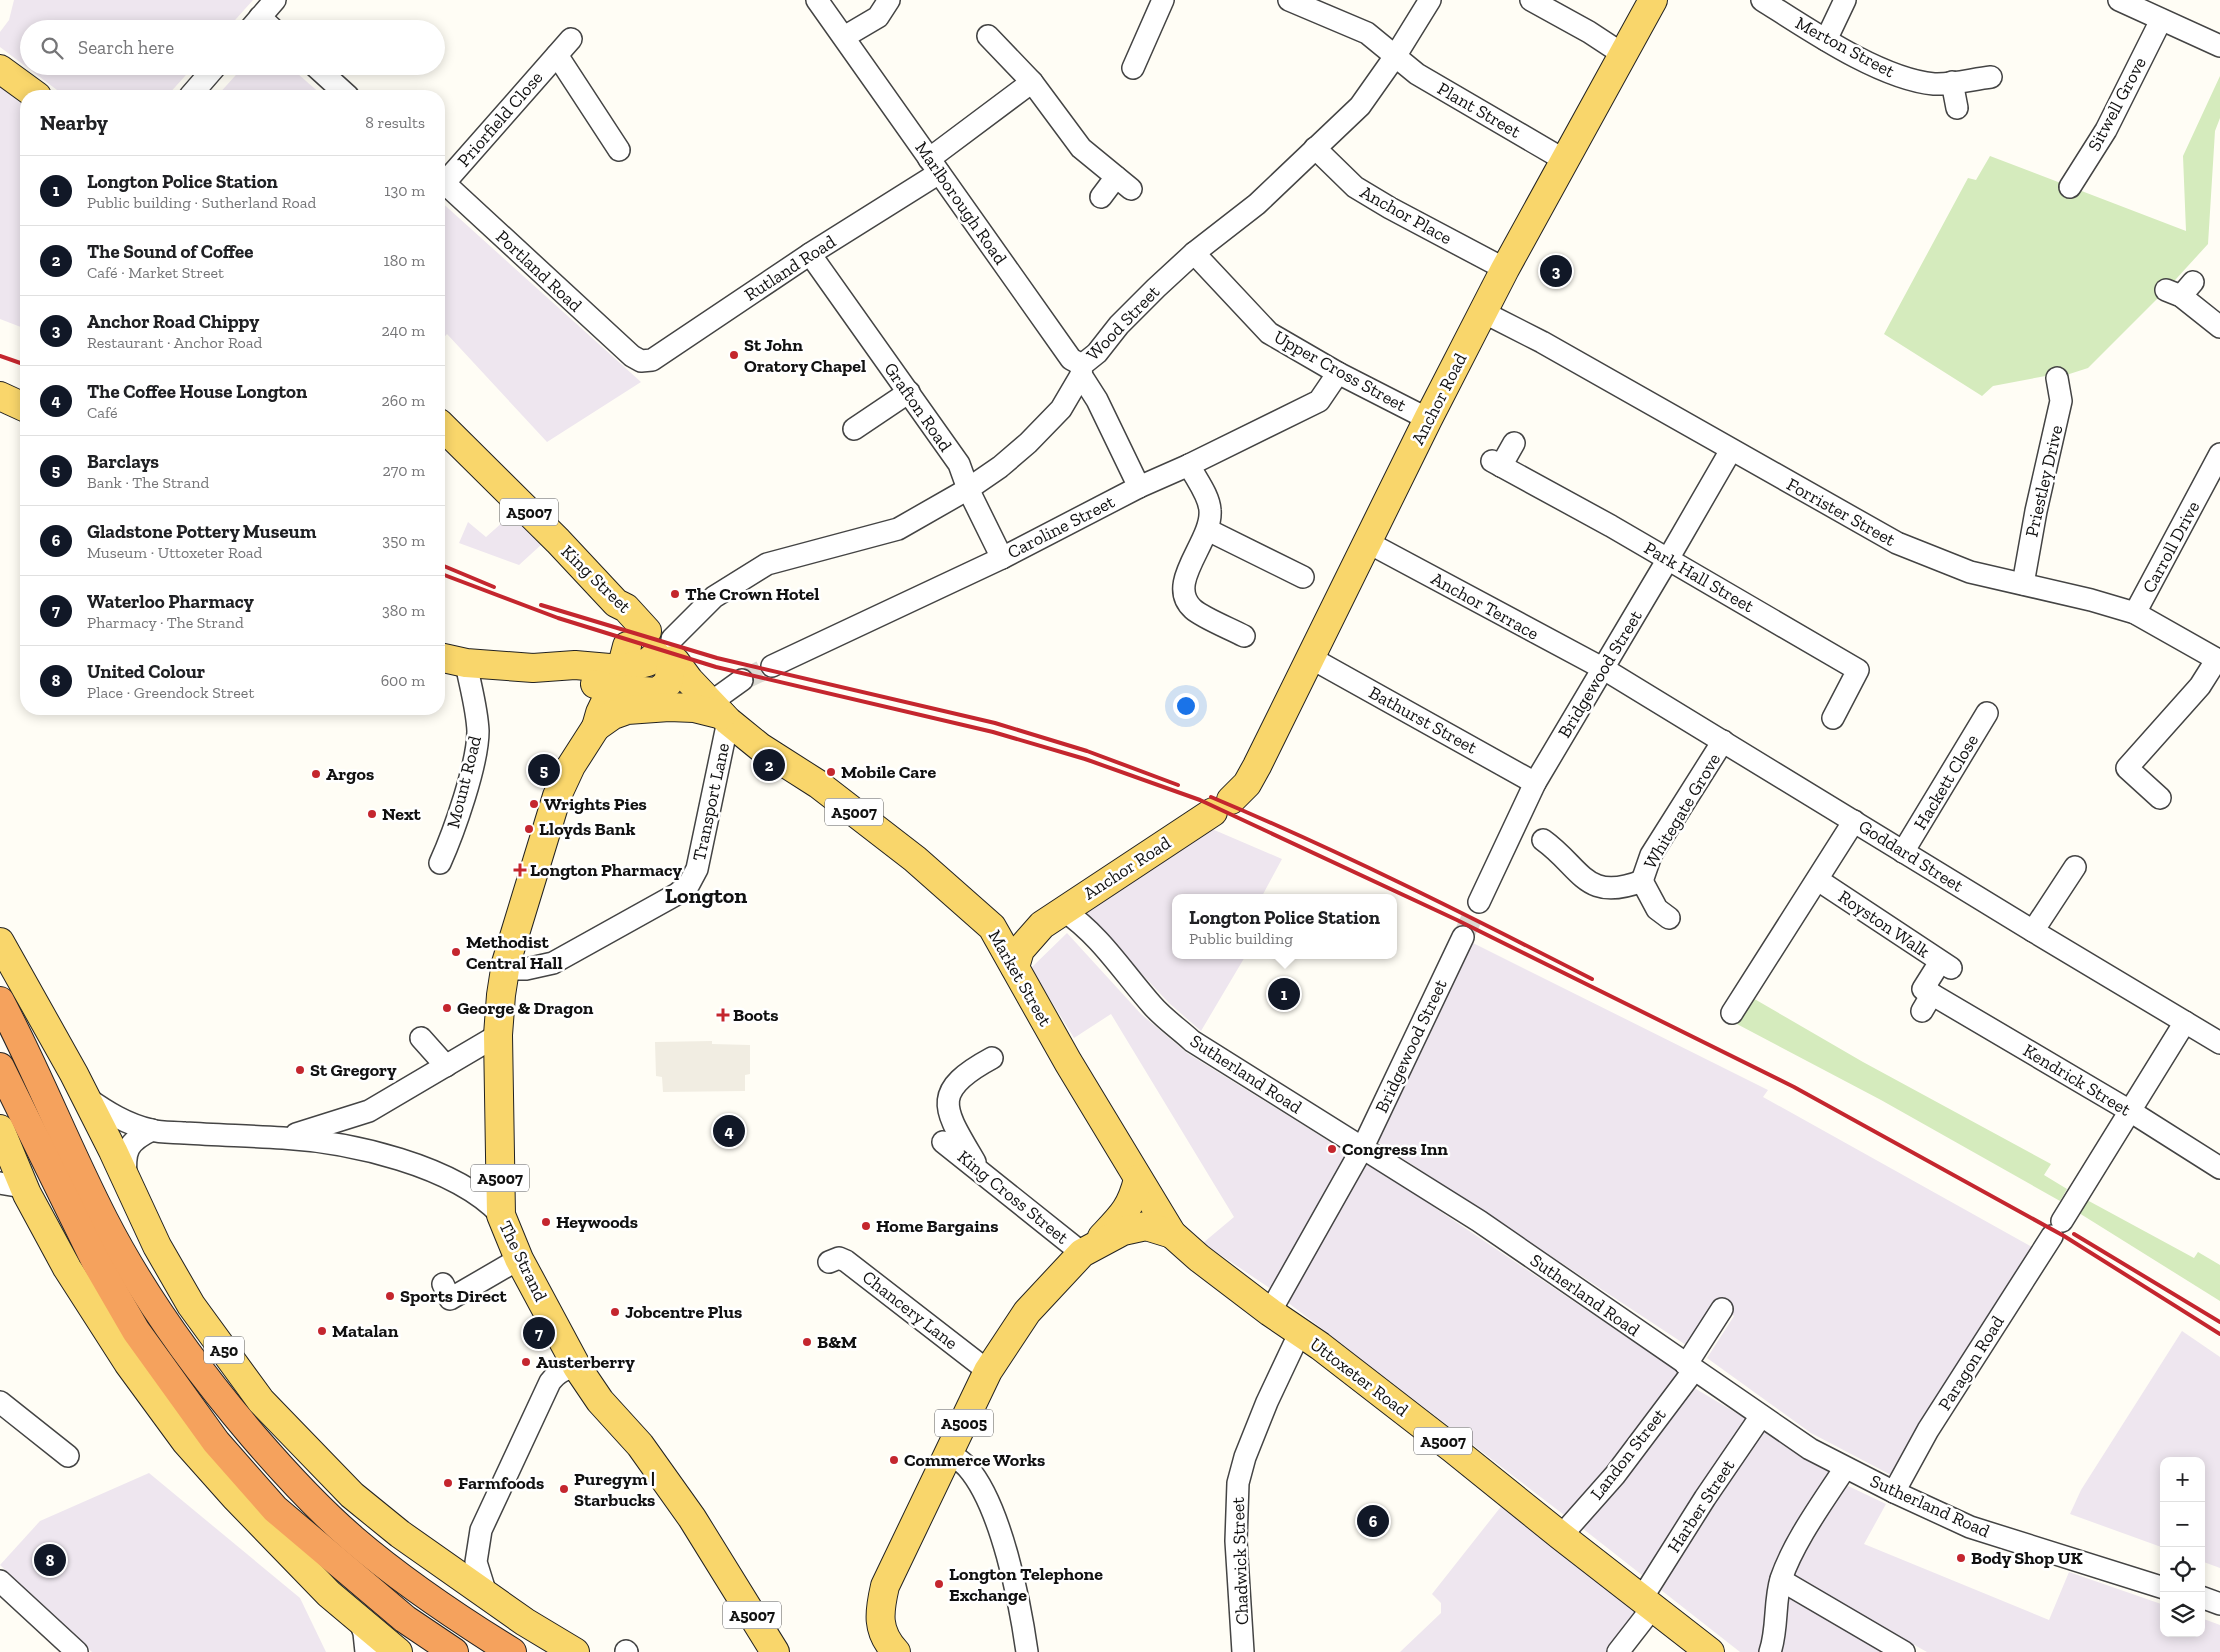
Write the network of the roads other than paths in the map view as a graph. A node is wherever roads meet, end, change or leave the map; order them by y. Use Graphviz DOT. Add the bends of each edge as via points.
graph roads {
  1 [pos="275,0"];
  2 [pos="817,0"];
  3 [pos="889,0"];
  4 [pos="1163,0"];
  5 [pos="1289,0"];
  6 [pos="1430,0"];
  7 [pos="1531,0"];
  8 [pos="1653,0"];
  9 [pos="1762,0"];
  10 [pos="1845,0"];
  11 [pos="2119,0"];
  12 [pos="1316,5"];
  13 [pos="264,20"];
  14 [pos="2161,20"];
  15 [pos="988,36"];
  16 [pos="844,37"];
  17 [pos="571,39"];
  18 [pos="1826,40"];
  19 [pos="2220,46"];
  20 [pos="557,55"];
  21 [pos="1396,55"];
  22 [pos="1624,55"];
  23 [pos="1133,68"];
  24 [pos="0,69"];
  25 [pos="208,75"];
  26 [pos="325,75"];
  27 [pos="1991,77"];
  28 [pos="1032,82"];
  29 [pos="1952,82"];
  30 [pos="28,90"];
  31 [pos="195,90"];
  32 [pos="341,90"];
  33 [pos="1957,108"];
  34 [pos="1315,148"];
  35 [pos="619,150"];
  36 [pos="1566,160"];
  37 [pos="934,166"];
  38 [pos="445,179"];
  39 [pos="445,187"];
  40 [pos="2070,187"];
  41 [pos="1101,197"];
  42 [pos="1194,253"];
  43 [pos="810,254"];
  44 [pos="1506,269"];
  45 [pos="2180,289"];
  46 [pos="1483,312"];
  47 [pos="2220,327"];
  48 [pos="641,361"];
  49 [pos="1081,370"];
  50 [pos="1338,373"];
  51 [pos="2057,378"];
  52 [pos="909,392"];
  53 [pos="0,396"];
  54 [pos="20,405"];
  55 [pos="1428,419"];
  56 [pos="445,429"];
  57 [pos="854,429"];
  58 [pos="1514,443"];
  59 [pos="1731,450"];
  60 [pos="2220,454"];
  61 [pos="1189,465"];
  62 [pos="1139,487"];
  63 [pos="968,490"];
  64 [pos="1208,530"];
  65 [pos="1367,542"];
  66 [pos="1002,558"];
  67 [pos="1668,559"];
  68 [pos="1303,577"];
  69 [pos="2023,584"];
  70 [pos="2135,613"];
  71 [pos="1243,637"];
  72 [pos="642,647"];
  73 [pos="445,658"];
  74 [pos="1311,658"];
  75 [pos="2219,660"];
  76 [pos="466,663"];
  77 [pos="772,666"];
  78 [pos="1604,669"];
  79 [pos="742,680"];
  80 [pos="720,713"];
  81 [pos="1987,713"];
  82 [pos="1833,718"];
  83 [pos="596,728"];
  84 [pos="1723,741"];
  85 [pos="1535,783"];
  86 [pos="2160,798"];
  87 [pos="1854,821"];
  88 [pos="1543,840"];
  89 [pos="1903,852"];
  90 [pos="440,862"];
  91 [pos="2075,867"];
  92 [pos="1818,880"];
  93 [pos="1642,881"];
  94 [pos="1479,902"];
  95 [pos="1052,917"];
  96 [pos="1669,918"];
  97 [pos="992,927"];
  98 [pos="2033,931"];
  99 [pos="1463,937"];
  100 [pos="0,942"];
  101 [pos="506,963"];
  102 [pos="1946,965"];
  103 [pos="1015,967"];
  104 [pos="1735,998"];
  105 [pos="0,1001"];
  106 [pos="2185,1022"];
  107 [pos="498,1035"];
  108 [pos="421,1038"];
  109 [pos="2220,1043"];
  110 [pos="992,1058"];
  111 [pos="446,1066"];
  112 [pos="0,1067"];
  113 [pos="86,1098"];
  114 [pos="369,1111"];
  115 [pos="2130,1111"];
  116 [pos="152,1130"];
  117 [pos="283,1138"];
  118 [pos="943,1142"];
  119 [pos="2,1143"];
  120 [pos="1363,1147"];
  121 [pos="359,1149"];
  122 [pos="2220,1168"];
  123 [pos="980,1171"];
  124 [pos="126,1177"];
  125 [pos="1138,1179"];
  126 [pos="12,1185"];
  127 [pos="501,1215"];
  128 [pos="1172,1234"];
  129 [pos="1086,1251"];
  130 [pos="520,1259"];
  131 [pos="829,1262"];
  132 [pos="443,1284"];
  133 [pos="1722,1309"];
  134 [pos="1270,1312"];
  135 [pos="1300,1332"];
  136 [pos="577,1368"];
  137 [pos="1690,1368"];
  138 [pos="988,1371"];
  139 [pos="0,1402"];
  140 [pos="1761,1416"];
  141 [pos="950,1453"];
  142 [pos="68,1456"];
  143 [pos="1845,1468"];
  144 [pos="1894,1492"];
  145 [pos="1561,1536"];
  146 [pos="1781,1580"];
  147 [pos="0,1581"];
  148 [pos="2160,1587"];
  149 [pos="486,1594"];
  150 [pos="2205,1598"];
  151 [pos="1647,1602"];
  152 [pos="2220,1604"];
  153 [pos="359,1619"];
  154 [pos="77,1652"];
  155 [pos="366,1652"];
  156 [pos="398,1652"];
  157 [pos="454,1652"];
  158 [pos="512,1652"];
  159 [pos="575,1652"];
  160 [pos="775,1652"];
  161 [pos="896,1652"];
  162 [pos="1027,1652"];
  163 [pos="1243,1652"];
  164 [pos="1618,1652"];
  165 [pos="1710,1652"];
  166 [pos="1770,1652"];
  167 [pos="1904,1652"];
  1 -- 13 [label="street"];
  2 -- 16 [label="street, Marlborough Road"];
  3 -- 16 [label="street" via="878,17"];
  4 -- 23 [label="street"];
  5 -- 12 [label="street, Plant Street"];
  6 -- 21 [label="street, Wood Street"];
  7 -- 22 [label="street"];
  8 -- 22 [label="main road, Anchor Road"];
  9 -- 18 [label="street, Merton Street"];
  10 -- 18 [label="street"];
  11 -- 14 [label="street"];
  12 -- 21 [label="street, Plant Street" via="1367,32"];
  14 -- 19 [label="street"];
  14 -- 40 [label="street, Sitwell Grove" via="2106,130 2092,169"];
  15 -- 28 [label="street"];
  16 -- 37 [label="street, Marlborough Road"];
  17 -- 20 [label="street, Priorfield Close"];
  18 -- 29 [label="street, Merton Street" via="1896,76 1935,84"];
  20 -- 35 [label="street, Priorfield Close"];
  20 -- 38 [label="street, Priorfield Close"];
  21 -- 34 [label="street, Wood Street" via="1360,106"];
  21 -- 36 [label="street, Plant Street" via="1417,74"];
  22 -- 36 [label="main road, Anchor Road"];
  24 -- 30 [label="main road"];
  25 -- 31 [label="street"];
  26 -- 32 [label="street"];
  27 -- 29 [label="street, Merton Street"];
  28 -- 37 [label="street, Rutland Road"];
  28 -- 41 [label="street" via="1081,148 1123,183"];
  29 -- 33 [label="street"];
  34 -- 42 [label="street, Wood Street" via="1257,204"];
  34 -- 44 [label="street, Anchor Place" via="1355,187"];
  36 -- 44 [label="main road, Anchor Road"];
  37 -- 43 [label="street, Rutland Road"];
  37 -- 49 [label="street, Marlborough Road"];
  39 -- 48 [label="street, Portland Road"];
  42 -- 49 [label="street, Wood Street" via="1119,325"];
  42 -- 50 [label="street, Upper Cross Street" via="1269,333"];
  43 -- 48 [label="street, Rutland Road" via="652,360"];
  43 -- 52 [label="street, Grafton Road"];
  44 -- 46 [label="main road, Anchor Road"];
  45 -- 47 [label="street"];
  46 -- 55 [label="main road, Anchor Road"];
  46 -- 59 [label="street, Forrister Street"];
  49 -- 62 [label="street, Marlborough Road"];
  49 -- 63 [label="street, Wood Street" via="1061,408 1028,443"];
  50 -- 55 [label="street, Upper Cross Street"];
  50 -- 61 [label="street, Caroline Street" via="1318,401"];
  51 -- 69 [label="street, Priestley Drive" via="2070,402 2036,511"];
  52 -- 57 [label="street"];
  52 -- 63 [label="street, Grafton Road" via="959,464"];
  53 -- 54 [label="main road"];
  55 -- 65 [label="main road, Anchor Road"];
  56 -- 72 [label="main road, King Street / A5007" via="537,520"];
  58 -- 67 [label="street, Park Hall Street" via="1496,464"];
  59 -- 67 [label="street, Bridgewood Street"];
  59 -- 69 [label="street, Forrister Street" via="1897,543 1970,572"];
  60 -- 70 [label="street, Carroll Drive"];
  61 -- 62 [label="street, Caroline Street"];
  61 -- 64 [label="street" via="1208,503"];
  62 -- 66 [label="street, Caroline Street"];
  63 -- 66 [label="street, Grafton Road"];
  63 -- 72 [label="street, Wood Street" via="898,529 767,564"];
  64 -- 68 [label="street"];
  64 -- 71 [label="street" via="1186,573 1184,592 1192,609"];
  65 -- 74 [label="main road, Anchor Road"];
  65 -- 78 [label="street, Anchor Terrace"];
  66 -- 77 [label="street, Caroline Street"];
  67 -- 78 [label="street, Bridgewood Street"];
  67 -- 82 [label="street, Park Hall Street" via="1858,670"];
  69 -- 70 [label="street, Forrister Street"];
  70 -- 75 [label="street, Forrister Street"];
  72 -- 76 [label="main road" via="575,666 533,668"];
  72 -- 80 [label="main road, A5007" via="689,680"];
  72 -- 83 [label="main road, A5007"];
  73 -- 76 [label="main road"];
  74 -- 85 [label="street, Bathurst Street"];
  74 -- 95 [label="main road, Anchor Road" via="1246,784 1222,806"];
  75 -- 86 [label="street" via="2127,768"];
  76 -- 90 [label="street, Mount Road" via="478,731 468,782 441,840"];
  78 -- 84 [label="street, Goddard Street"];
  78 -- 85 [label="street, Bridgewood Street"];
  79 -- 80 [label="street"];
  80 -- 83 [label="main road" via="669,707 627,710 613,715"];
  80 -- 97 [label="main road, Market Street / A5007" via="764,750 818,784 915,859"];
  80 -- 101 [label="street, Transport Lane" via="697,869 689,884 677,894 553,963 526,970 515,969"];
  81 -- 89 [label="street, Hackett Close"];
  83 -- 101 [label="main road, The Strand / A5007" via="571,766 557,796"];
  84 -- 87 [label="street, Goddard Street"];
  84 -- 93 [label="street, Whitegate Grove" via="1651,855"];
  85 -- 94 [label="street, Bridgewood Street"];
  87 -- 89 [label="street, Goddard Street"];
  87 -- 92 [label="street, Royston Walk"];
  88 -- 93 [label="street" via="1554,849 1555,866 1600,888 1626,887"];
  89 -- 98 [label="street, Goddard Street"];
  91 -- 98 [label="street"];
  92 -- 102 [label="street, Royston Walk"];
  92 -- 104 [label="street, Royston Walk"];
  93 -- 96 [label="street" via="1657,909"];
  95 -- 97 [label="main road, Anchor Road" via="1010,928"];
  95 -- 103 [label="main road, Anchor Road" via="1020,950"];
  95 -- 120 [label="street, Sutherland Road" via="1083,924 1153,1007 1192,1041"];
  97 -- 103 [label="main road, Market Street / A5007"];
  98 -- 106 [label="street, Goddard Street"];
  99 -- 120 [label="street, Bridgewood Street"];
  100 -- 113 [label="main road, A50"];
  101 -- 107 [label="main road, The Strand / A5007"];
  102 -- 115 [label="street, Kendrick Street" via="1923,989 1927,1003"];
  103 -- 125 [label="main road, Market Street / A5007"];
  105 -- 158 [label="highway, A50" via="104,1220 180,1346 217,1394 284,1472 353,1539 424,1593"];
  106 -- 109 [label="street, Goddard Street"];
  106 -- 115 [label="street, Paragon Road"];
  107 -- 111 [label="street"];
  107 -- 127 [label="main road, The Strand / A5007"];
  108 -- 111 [label="street"];
  110 -- 123 [label="street" via="967,1072 950,1092 947,1107 951,1121"];
  111 -- 114 [label="street"];
  112 -- 157 [label="highway" via="96,1262 136,1331 216,1442 275,1509 405,1619"];
  113 -- 116 [label="street" via="118,1119"];
  113 -- 124 [label="main road, A50"];
  114 -- 117 [label="street"];
  114 -- 121 [label="street"];
  115 -- 122 [label="street, Kendrick Street"];
  115 -- 144 [label="street, Paragon Road" via="1928,1430"];
  116 -- 117 [label="street"];
  116 -- 124 [label="street" via="131,1143 125,1160"];
  117 -- 121 [label="street"];
  118 -- 123 [label="street, King Cross Street"];
  119 -- 126 [label="main road"];
  120 -- 134 [label="street, Bridgewood Street"];
  120 -- 137 [label="street, Sutherland Road" via="1479,1221"];
  121 -- 127 [label="street" via="426,1168 475,1193"];
  123 -- 129 [label="street, King Cross Street"];
  124 -- 149 [label="main road, A50" via="157,1246 190,1306 261,1401 352,1495 400,1534"];
  125 -- 128 [label="main road, Market Street / A5007"];
  125 -- 129 [label="main road, A5005" via="1125,1213"];
  126 -- 153 [label="main road" via="41,1222 128,1363 186,1442 329,1594"];
  127 -- 130 [label="main road, The Strand / A5007"];
  128 -- 129 [label="main road, A5005" via="1146,1226 1123,1231"];
  128 -- 134 [label="main road, Uttoxeter Road / A5007"];
  129 -- 138 [label="main road, A5005" via="1027,1312"];
  130 -- 132 [label="street" via="450,1299"];
  130 -- 136 [label="main road, The Strand / A5007"];
  131 -- 138 [label="street, Chancery Lane" via="839,1258 846,1260"];
  133 -- 137 [label="street, Landon Street"];
  134 -- 135 [label="main road, Uttoxeter Road / A5007"];
  135 -- 145 [label="main road, Uttoxeter Road / A5007"];
  135 -- 163 [label="street, Chadwick Street" via="1267,1402 1245,1456 1238,1483 1236,1541"];
  136 -- 149 [label="street" via="564,1369 550,1382 481,1530 476,1562"];
  136 -- 160 [label="main road, The Strand / A5007" via="600,1401 640,1445 692,1518"];
  137 -- 140 [label="street, Sutherland Road"];
  137 -- 145 [label="street, Landon Street" via="1614,1475"];
  138 -- 141 [label="main road, A5005"];
  139 -- 142 [label="street"];
  140 -- 143 [label="street, Sutherland Road"];
  140 -- 151 [label="street, Harber Street" via="1705,1498"];
  141 -- 161 [label="main road, A5005" via="885,1586 881,1623 886,1642"];
  141 -- 162 [label="street" via="967,1467 977,1481 997,1521 1022,1616"];
  143 -- 144 [label="street, Sutherland Road"];
  143 -- 146 [label="street" via="1806,1527"];
  144 -- 148 [label="street, Sutherland Road" via="1970,1527"];
  145 -- 151 [label="main road, Uttoxeter Road / A5007"];
  146 -- 166 [label="street"];
  146 -- 167 [label="street"];
  147 -- 154 [label="street"];
  149 -- 159 [label="main road, A50"];
  150 -- 152 [label="street"];
  151 -- 164 [label="street, Harber Street"];
  151 -- 165 [label="main road, Uttoxeter Road / A5007"];
  153 -- 155 [label="street"];
  153 -- 156 [label="main road"];
}
